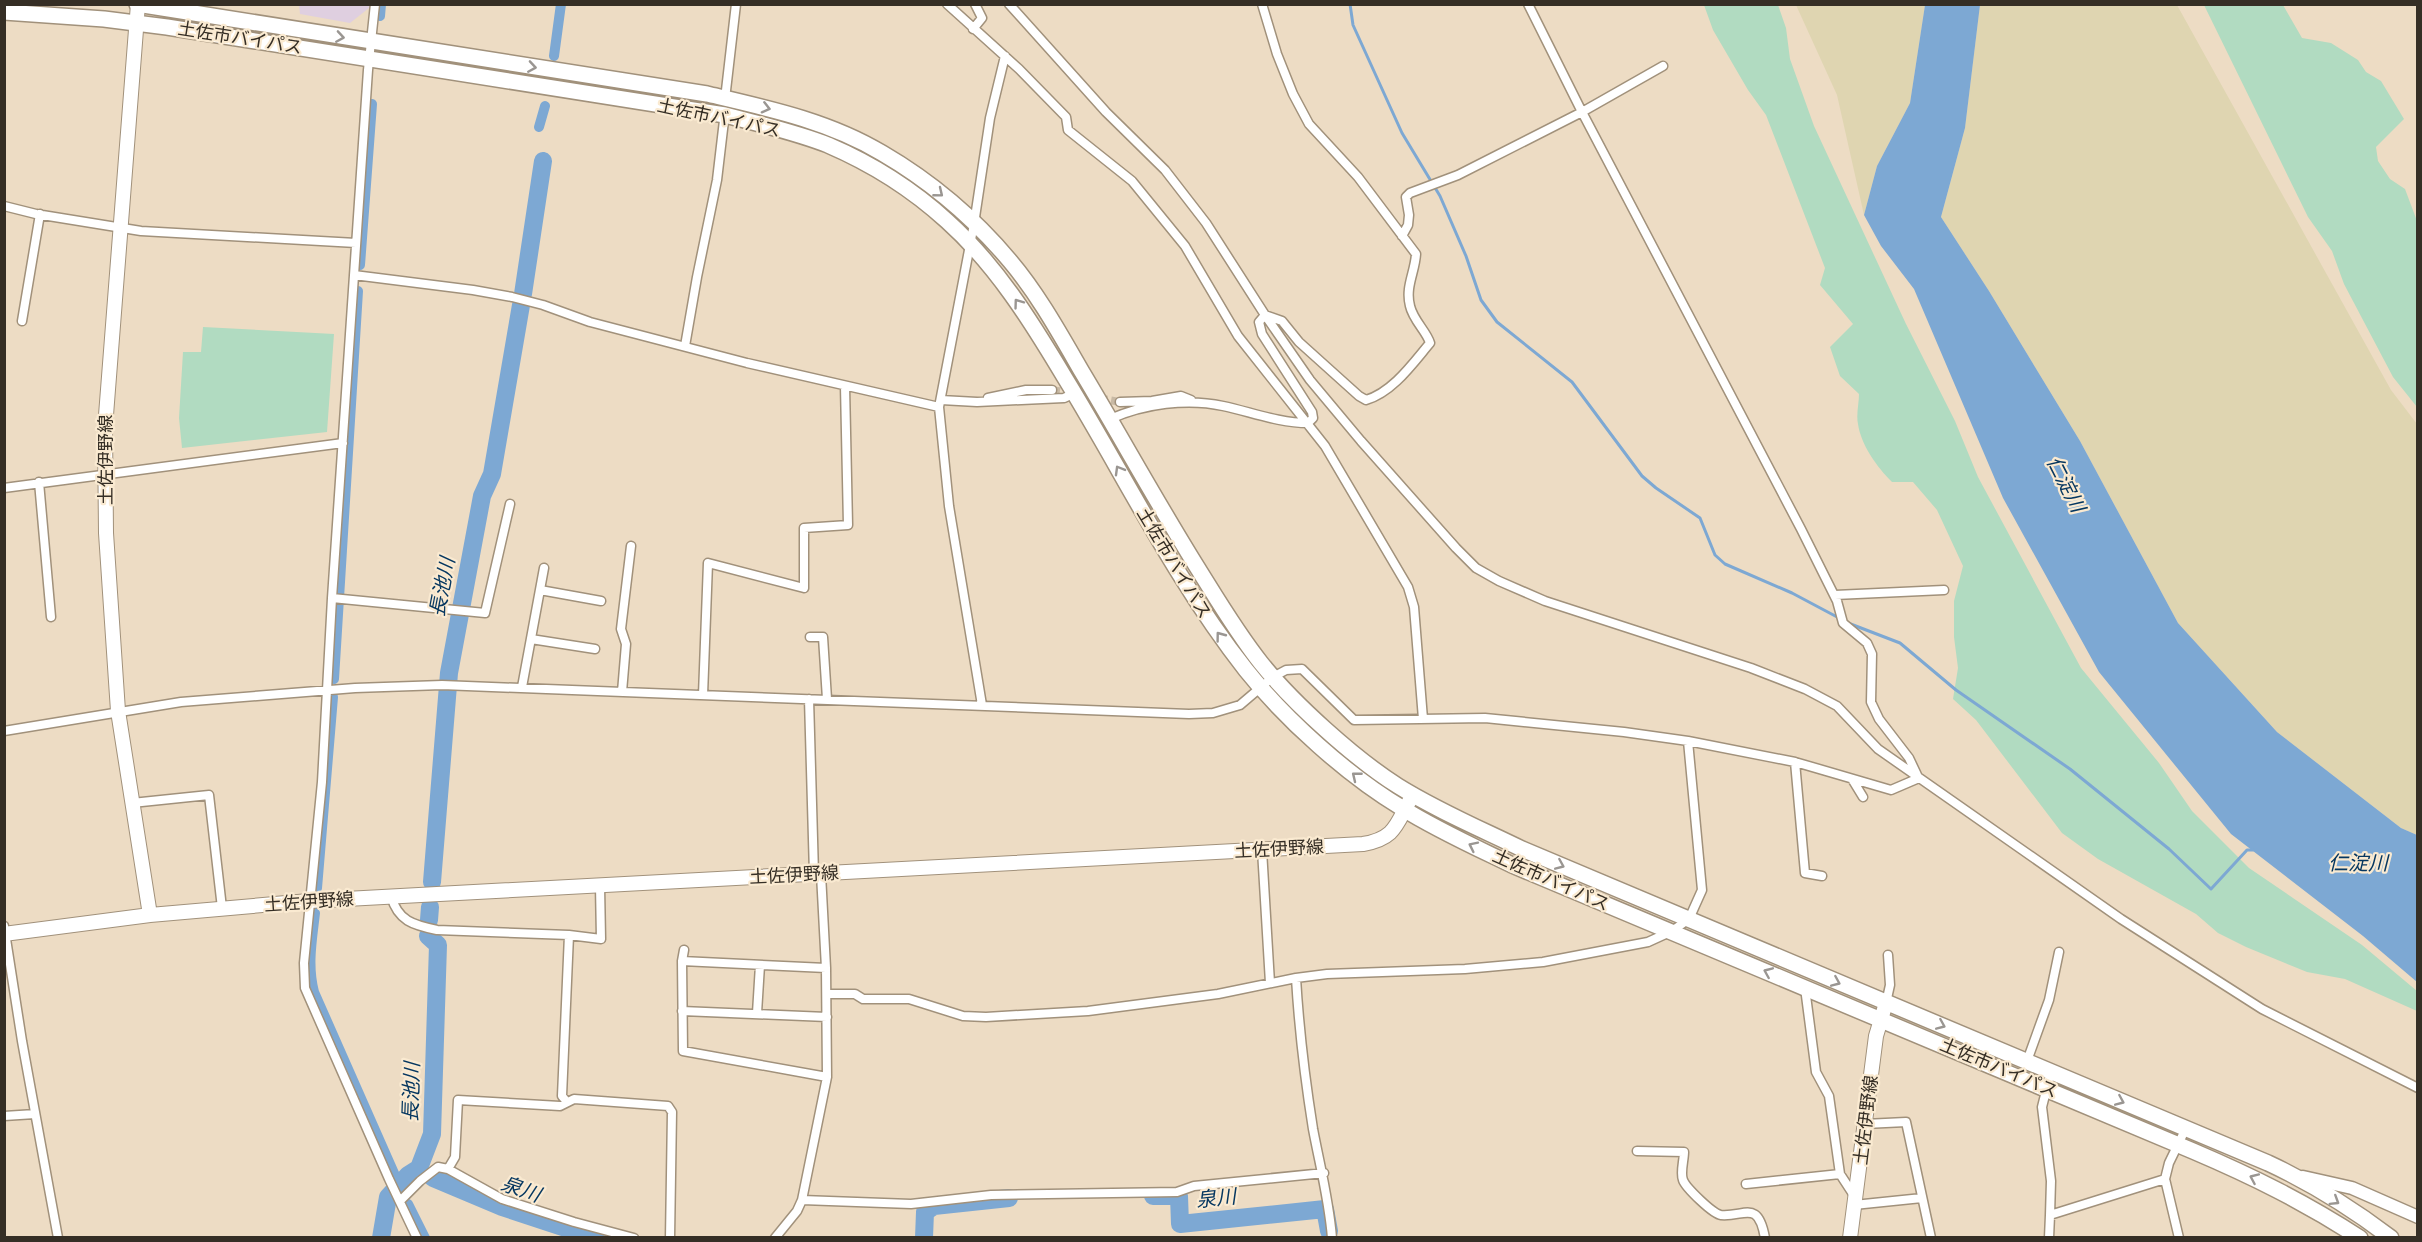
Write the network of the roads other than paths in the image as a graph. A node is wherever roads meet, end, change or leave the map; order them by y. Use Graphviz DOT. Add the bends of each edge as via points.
graph roads {
  1 [pos="375,4"];
  2 [pos="736,4"];
  3 [pos="947,4"];
  4 [pos="975,4"];
  5 [pos="1009,4"];
  6 [pos="1262,4"];
  7 [pos="1528,4"];
  8 [pos="137,5"];
  9 [pos="4,12"];
  10 [pos="136,23"];
  11 [pos="973,29"];
  12 [pos="371,42"];
  13 [pos="1005,56"];
  14 [pos="369,58"];
  15 [pos="1663,66"];
  16 [pos="725,98"];
  17 [pos="1582,112"];
  18 [pos="725,115"];
  19 [pos="4,206"];
  20 [pos="40,214"];
  21 [pos="974,224"];
  22 [pos="120,228"];
  23 [pos="1402,236"];
  24 [pos="356,243"];
  25 [pos="969,243"];
  26 [pos="354,275"];
  27 [pos="1265,315"];
  28 [pos="22,321"];
  29 [pos="685,346"];
  30 [pos="845,386"];
  31 [pos="1052,390"];
  32 [pos="1074,393"];
  33 [pos="976,402"];
  34 [pos="1120,402"];
  35 [pos="1197,402"];
  36 [pos="940,404"];
  37 [pos="1110,419"];
  38 [pos="1308,423"];
  39 [pos="344,443"];
  40 [pos="106,474"];
  41 [pos="39,482"];
  42 [pos="4,488"];
  43 [pos="510,504"];
  44 [pos="631,546"];
  45 [pos="544,568"];
  46 [pos="540,590"];
  47 [pos="1944,590"];
  48 [pos="1834,596"];
  49 [pos="336,598"];
  50 [pos="601,601"];
  51 [pos="51,617"];
  52 [pos="810,637"];
  53 [pos="531,639"];
  54 [pos="595,649"];
  55 [pos="1273,677"];
  56 [pos="522,687"];
  57 [pos="1261,688"];
  58 [pos="327,690"];
  59 [pos="622,692"];
  60 [pos="703,695"];
  61 [pos="809,699"];
  62 [pos="827,699"];
  63 [pos="982,705"];
  64 [pos="118,711"];
  65 [pos="1423,719"];
  66 [pos="4,731"];
  67 [pos="1688,741"];
  68 [pos="1795,762"];
  69 [pos="1919,778"];
  70 [pos="1852,779"];
  71 [pos="1413,795"];
  72 [pos="1863,797"];
  73 [pos="132,803"];
  74 [pos="1403,809"];
  75 [pos="1262,850"];
  76 [pos="818,874"];
  77 [pos="1822,876"];
  78 [pos="600,886"];
  79 [pos="391,896"];
  80 [pos="309,901"];
  81 [pos="222,908"];
  82 [pos="150,915"];
  83 [pos="1689,919"];
  84 [pos="5,932"];
  85 [pos="1672,932"];
  86 [pos="569,935"];
  87 [pos="684,950"];
  88 [pos="2059,952"];
  89 [pos="1888,955"];
  90 [pos="682,962"];
  91 [pos="760,965"];
  92 [pos="826,968"];
  93 [pos="1296,978"];
  94 [pos="1270,983"];
  95 [pos="1805,987"];
  96 [pos="826,994"];
  97 [pos="1886,1004"];
  98 [pos="682,1011"];
  99 [pos="757,1013"];
  100 [pos="827,1017"];
  101 [pos="1880,1019"];
  102 [pos="2027,1061"];
  103 [pos="2051,1071"];
  104 [pos="827,1077"];
  105 [pos="2045,1088"];
  106 [pos="2418,1088"];
  107 [pos="567,1102"];
  108 [pos="35,1114"];
  109 [pos="4,1116"];
  110 [pos="1865,1124"];
  111 [pos="2186,1128"];
  112 [pos="2178,1144"];
  113 [pos="1637,1151"];
  114 [pos="448,1169"];
  115 [pos="1324,1173"];
  116 [pos="1840,1174"];
  117 [pos="2293,1175"];
  118 [pos="2165,1179"];
  119 [pos="1746,1184"];
  120 [pos="2371,1197"];
  121 [pos="1922,1198"];
  122 [pos="399,1199"];
  123 [pos="802,1200"];
  124 [pos="1855,1201"];
  125 [pos="2050,1215"];
  126 [pos="2358,1215"];
  127 [pos="2418,1217"];
  128 [pos="58,1238"];
  129 [pos="417,1238"];
  130 [pos="634,1238"];
  131 [pos="670,1238"];
  132 [pos="775,1238"];
  133 [pos="1332,1238"];
  134 [pos="1765,1238"];
  135 [pos="1850,1238"];
  136 [pos="1931,1238"];
  137 [pos="2049,1238"];
  138 [pos="2179,1238"];
  139 [pos="2360,1238"];
  140 [pos="2391,1238"];
  1 -- 12 [label="street"];
  2 -- 16 [label="street"];
  3 -- 11 [label="street"];
  4 -- 11 [label="street" via="982,18"];
  5 -- 27 [label="street" via="1106,112 1165,170 1206,222"];
  6 -- 23 [label="street" via="1277,54 1309,124 1358,177"];
  7 -- 17 [label="street"];
  8 -- 10 [label="main road, 土佐伊野線"];
  8 -- 12 [label="highway, 土佐市バイパス, one-way"];
  9 -- 10 [label="highway, 土佐市バイパス"];
  10 -- 14 [label="highway, 土佐市バイパス"];
  10 -- 22 [label="main road, 土佐伊野線"];
  11 -- 13 [label="street"];
  12 -- 14 [label="street"];
  12 -- 16 [label="highway, 土佐市バイパス, one-way"];
  13 -- 21 [label="street" via="990,118"];
  13 -- 38 [label="street" via="1066,117 1068,130 1132,181 1185,246 1238,336"];
  14 -- 18 [label="highway, 土佐市バイパス"];
  14 -- 24 [label="street"];
  15 -- 17 [label="street"];
  16 -- 18 [label="street"];
  16 -- 21 [label="highway, 土佐市バイパス, one-way" via="831,128 881,152 922,179"];
  17 -- 23 [label="street" via="1458,175 1410,193 1406,197 1408,225"];
  17 -- 48 [label="street"];
  18 -- 25 [label="highway, 土佐市バイパス" via="828,145 912,193"];
  18 -- 29 [label="street" via="717,180"];
  19 -- 20 [label="street"];
  20 -- 22 [label="street"];
  20 -- 28 [label="street"];
  21 -- 25 [label="street"];
  21 -- 37 [label="highway, 土佐市バイパス" via="1010,261 1049,316"];
  22 -- 24 [label="street"];
  22 -- 40 [label="main road, 土佐伊野線" via="105,428"];
  23 -- 27 [label="street" via="1416,254 1408,287 1410,305 1430,343 1402,376 1373,398 1359,396 1299,342 1282,321"];
  24 -- 26 [label="street"];
  32 -- 25 [label="highway, 土佐市バイパス, one-way" via="1032,322"];
  25 -- 36 [label="street"];
  26 -- 29 [label="street" via="512,297"];
  26 -- 39 [label="street"];
  27 -- 38 [label="street" via="1259,322 1262,334 1312,412"];
  27 -- 69 [label="street" via="1310,380 1476,568 1545,601 1805,689 1837,706 1864,737"];
  29 -- 30 [label="street"];
  30 -- 36 [label="street"];
  30 -- 60 [label="street" via="848,525 804,528 804,588 708,563"];
  31 -- 33 [label="street" via="1000,394"];
  32 -- 33 [label="street" via="1064,398"];
  57 -- 32 [label="highway, 土佐市バイパス, one-way" via="1204,614"];
  33 -- 36 [label="street"];
  34 -- 35 [label="street" via="1181,396"];
  35 -- 37 [label="street" via="1175,403"];
  35 -- 38 [label="street"];
  36 -- 63 [label="street" via="949,507"];
  37 -- 55 [label="highway, 土佐市バイパス" via="1220,604"];
  38 -- 65 [label="street" via="1408,587 1414,607"];
  39 -- 40 [label="street"];
  39 -- 49 [label="street"];
  40 -- 41 [label="street"];
  40 -- 64 [label="main road, 土佐伊野線"];
  41 -- 42 [label="street"];
  41 -- 51 [label="street"];
  43 -- 49 [label="street" via="485,613"];
  44 -- 59 [label="street" via="621,628 626,644"];
  45 -- 46 [label="street"];
  46 -- 50 [label="street"];
  46 -- 53 [label="street"];
  47 -- 48 [label="street"];
  48 -- 69 [label="street" via="1843,623 1867,643 1872,654 1871,702"];
  49 -- 58 [label="street"];
  52 -- 62 [label="street" via="822,637"];
  53 -- 54 [label="street"];
  53 -- 56 [label="street"];
  55 -- 57 [label="street"];
  55 -- 65 [label="street" via="1286,670 1302,669 1354,720"];
  55 -- 71 [label="highway, 土佐市バイパス" via="1335,737"];
  56 -- 58 [label="street" via="442,685"];
  56 -- 59 [label="street"];
  57 -- 63 [label="street" via="1240,705 1214,713"];
  74 -- 57 [label="highway, 土佐市バイパス, one-way" via="1360,780"];
  58 -- 64 [label="street"];
  58 -- 80 [label="street"];
  59 -- 60 [label="street"];
  60 -- 61 [label="street"];
  61 -- 62 [label="street"];
  61 -- 76 [label="street"];
  62 -- 63 [label="street"];
  64 -- 66 [label="street"];
  64 -- 73 [label="main road, 土佐伊野線"];
  65 -- 67 [label="street" via="1485,718"];
  67 -- 68 [label="street"];
  67 -- 83 [label="street" via="1702,890"];
  68 -- 70 [label="street"];
  68 -- 77 [label="street" via="1805,873"];
  69 -- 70 [label="street" via="1891,790"];
  69 -- 106 [label="street" via="2225,987"];
  70 -- 72 [label="street"];
  71 -- 74 [label="main road, 土佐伊野線"];
  71 -- 83 [label="highway, 土佐市バイパス, one-way" via="1522,849"];
  73 -- 81 [label="street" via="209,795"];
  73 -- 82 [label="main road, 土佐伊野線"];
  74 -- 75 [label="main road, 土佐伊野線" via="1390,833 1378,841"];
  85 -- 74 [label="highway, 土佐市バイパス, one-way" via="1512,865"];
  75 -- 76 [label="main road, 土佐伊野線"];
  75 -- 94 [label="street"];
  76 -- 78 [label="main road, 土佐伊野線"];
  76 -- 92 [label="street"];
  78 -- 79 [label="main road, 土佐伊野線"];
  78 -- 86 [label="street" via="601,939"];
  79 -- 80 [label="main road, 土佐伊野線"];
  79 -- 86 [label="street" via="403,918 422,927"];
  80 -- 81 [label="main road, 土佐伊野線"];
  80 -- 122 [label="street" via="305,988"];
  81 -- 82 [label="main road, 土佐伊野線"];
  82 -- 84 [label="main road, 土佐伊野線"];
  83 -- 85 [label="street"];
  83 -- 97 [label="highway, 土佐市バイパス, one-way"];
  84 -- 108 [label="street"];
  85 -- 93 [label="street" via="1648,942 1542,962"];
  95 -- 85 [label="highway, 土佐市バイパス, one-way"];
  86 -- 107 [label="street" via="562,1096"];
  87 -- 90 [label="street"];
  88 -- 102 [label="street" via="2049,999"];
  89 -- 97 [label="street" via="1890,985"];
  90 -- 91 [label="street"];
  90 -- 98 [label="street"];
  91 -- 92 [label="street"];
  91 -- 99 [label="street"];
  92 -- 96 [label="street"];
  93 -- 94 [label="street"];
  93 -- 115 [label="street" via="1307,1087"];
  94 -- 96 [label="street" via="1088,1011 986,1017 963,1016 909,999"];
  95 -- 101 [label="highway, 土佐市バイパス"];
  95 -- 116 [label="street" via="1816,1072 1829,1096"];
  96 -- 100 [label="street"];
  97 -- 101 [label="main road, 土佐伊野線"];
  97 -- 102 [label="highway, 土佐市バイパス, one-way"];
  98 -- 99 [label="street"];
  98 -- 104 [label="street" via="683,1051"];
  99 -- 100 [label="street"];
  100 -- 104 [label="street"];
  101 -- 105 [label="highway, 土佐市バイパス"];
  101 -- 110 [label="main road, 土佐伊野線"];
  102 -- 103 [label="highway, 土佐市バイパス"];
  103 -- 105 [label="street"];
  103 -- 111 [label="highway, 土佐市バイパス, one-way"];
  104 -- 123 [label="street"];
  105 -- 112 [label="highway, 土佐市バイパス"];
  105 -- 125 [label="street" via="2042,1107"];
  107 -- 114 [label="street" via="560,1106 458,1100 455,1156"];
  107 -- 131 [label="street" via="574,1099 668,1106 672,1112"];
  108 -- 109 [label="street"];
  108 -- 128 [label="street"];
  110 -- 121 [label="street" via="1906,1122"];
  110 -- 124 [label="main road, 土佐伊野線"];
  111 -- 112 [label="street"];
  111 -- 117 [label="highway, 土佐市バイパス"];
  112 -- 118 [label="street"];
  139 -- 112 [label="highway, 土佐市バイパス, one-way" via="2307,1204"];
  113 -- 134 [label="street" via="1684,1152 1683,1179 1690,1190 1714,1213 1746,1211 1756,1215"];
  114 -- 122 [label="street" via="433,1170"];
  114 -- 130 [label="street" via="502,1199"];
  115 -- 123 [label="street" via="1194,1186 1176,1192 991,1195 911,1204"];
  115 -- 133 [label="street"];
  116 -- 119 [label="street"];
  116 -- 124 [label="street"];
  117 -- 120 [label="main road" via="2352,1188"];
  117 -- 126 [label="highway, 土佐市バイパス, one-way"];
  118 -- 125 [label="street"];
  118 -- 138 [label="street"];
  120 -- 126 [label="main road" via="2357,1205"];
  120 -- 127 [label="main road"];
  121 -- 124 [label="street"];
  121 -- 136 [label="street"];
  122 -- 129 [label="street"];
  123 -- 132 [label="street"];
  124 -- 135 [label="main road, 土佐伊野線"];
  125 -- 137 [label="street"];
  126 -- 140 [label="highway, 土佐市バイパス"];
}
